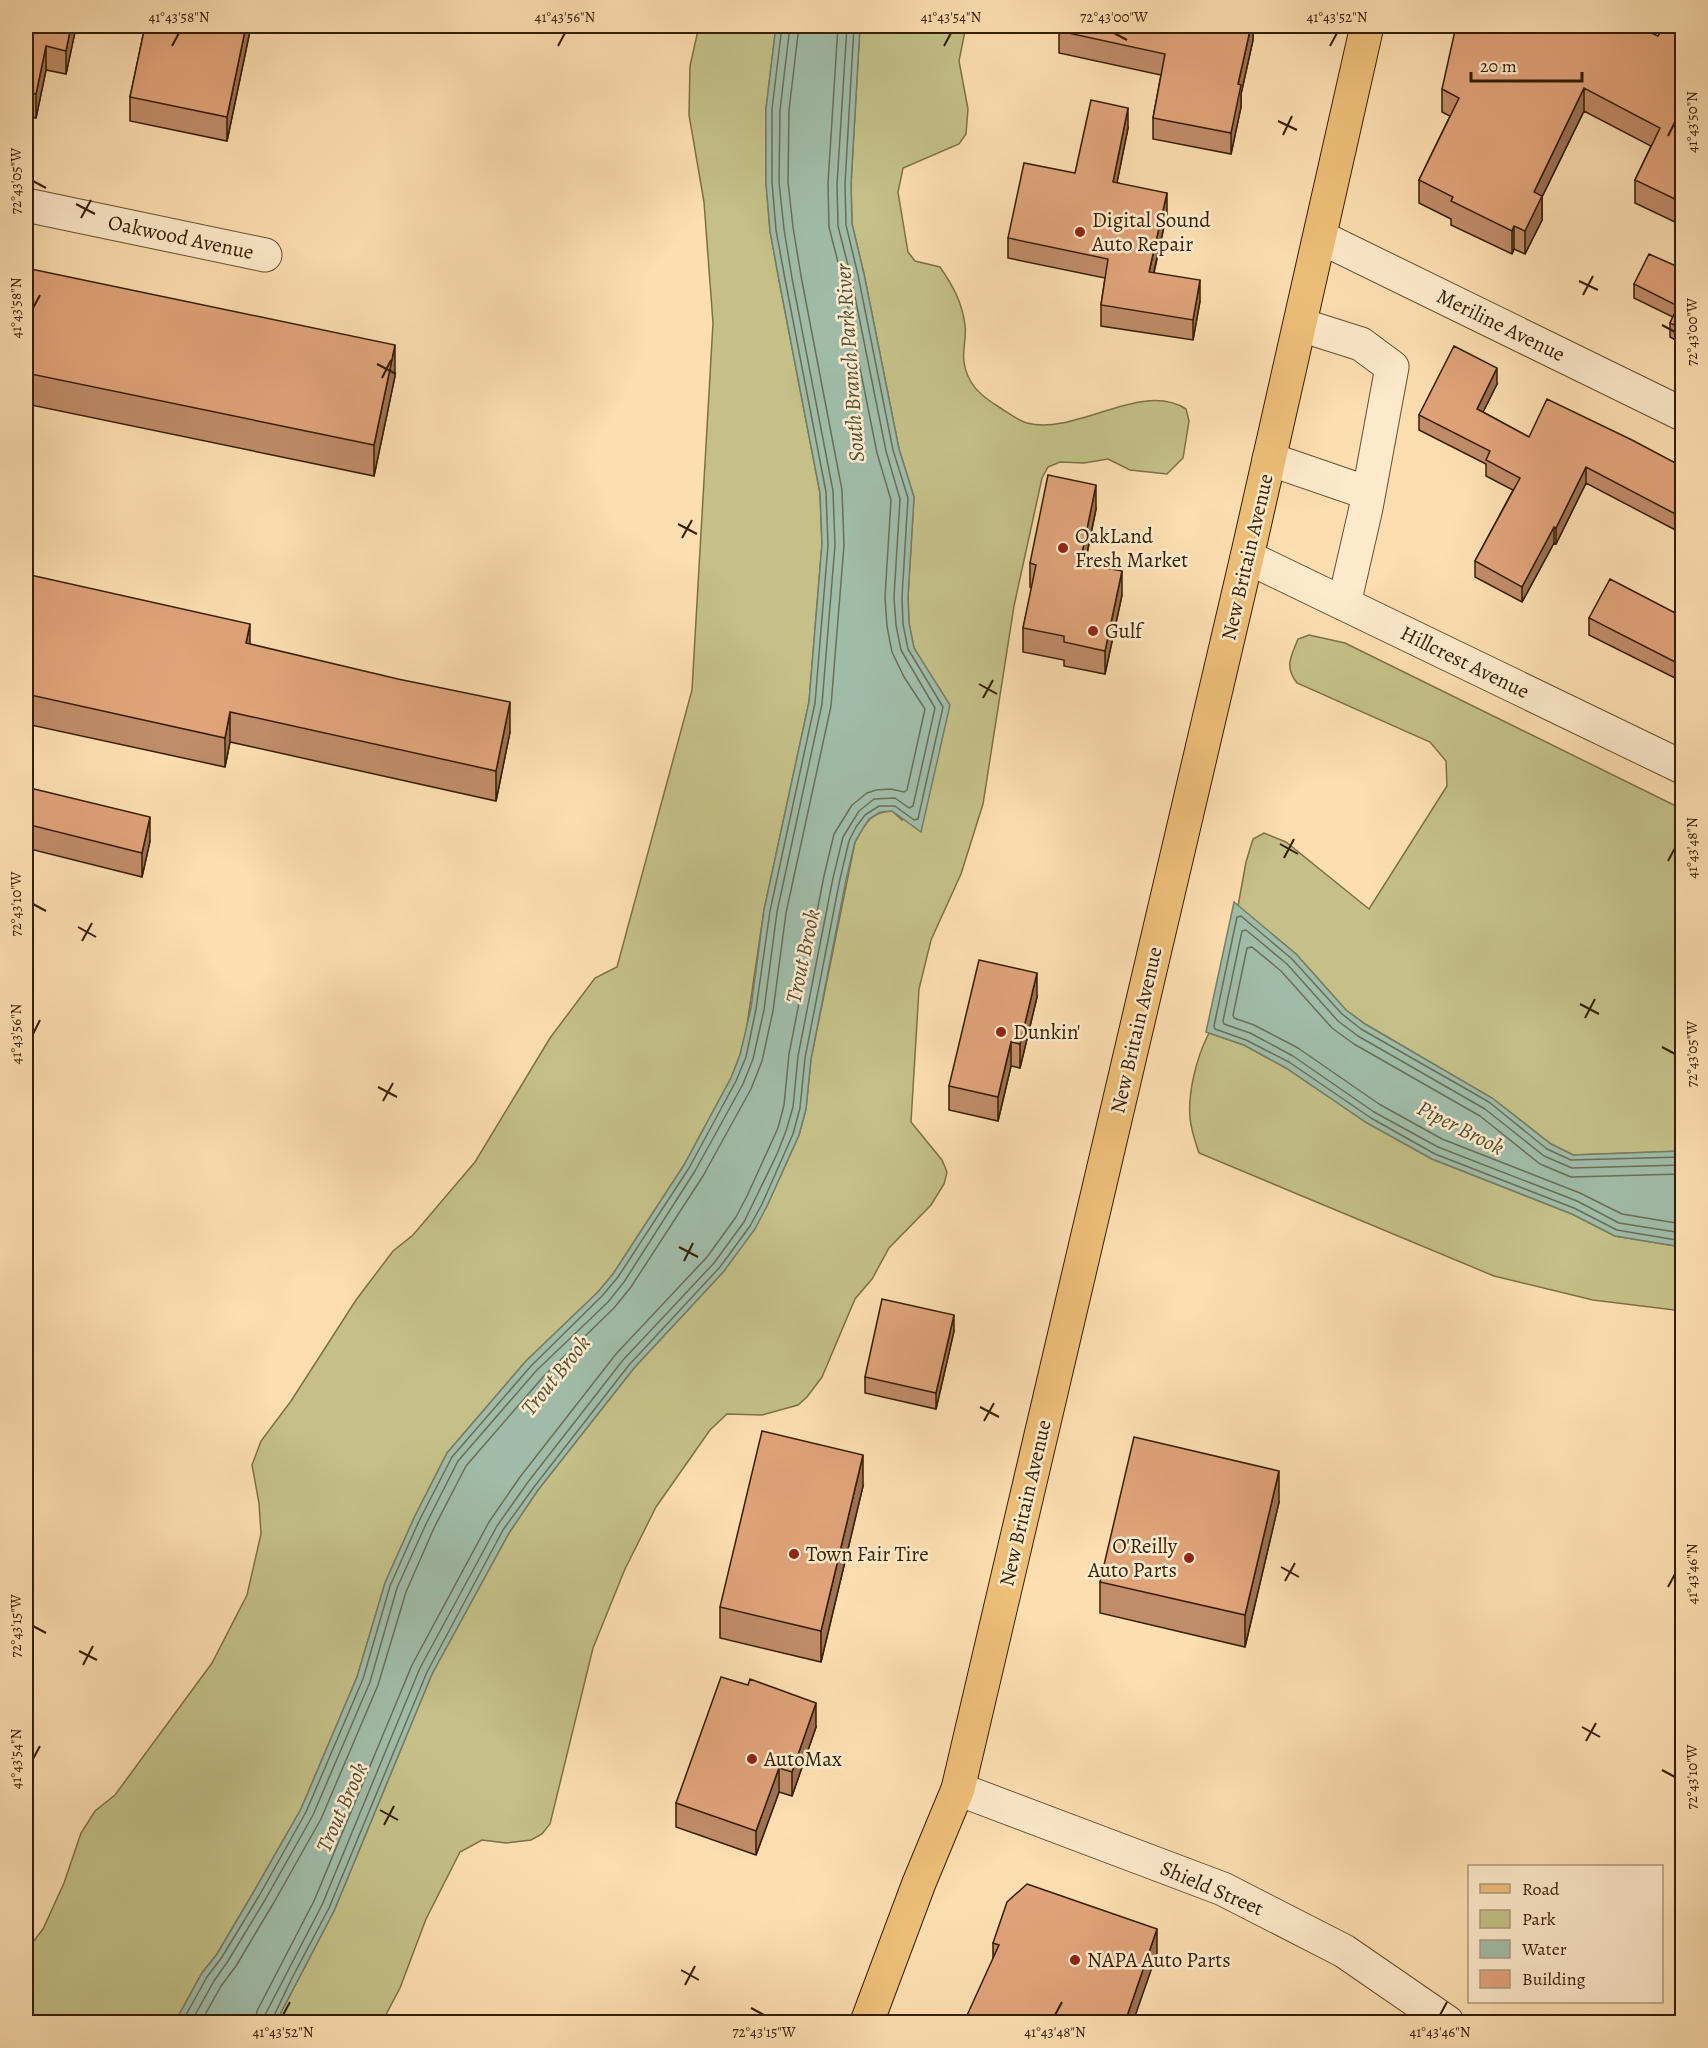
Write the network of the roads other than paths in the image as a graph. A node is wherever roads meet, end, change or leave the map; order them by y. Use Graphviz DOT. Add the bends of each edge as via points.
graph roads {
  1 [pos="1366,26"];
  2 [pos="26,205"];
  3 [pos="1320,237"];
  4 [pos="265,255"];
  5 [pos="1300,325"];
  6 [pos="1683,414"];
  7 [pos="1269,459"];
  8 [pos="1368,493"];
  9 [pos="1247,557"];
  10 [pos="1344,604"];
  11 [pos="1683,767"];
  12 [pos="958,1789"];
  13 [pos="867,2022"];
  14 [pos="1447,2022"];
  1 -- 3 [label="main road, New Britain Avenue"];
  2 -- 4 [label="street, Oakwood Avenue"];
  3 -- 5 [label="main road, New Britain Avenue"];
  3 -- 6 [label="street, Meriline Avenue"];
  5 -- 7 [label="main road, New Britain Avenue"];
  5 -- 8 [label="street" via="1361,344 1392,366"];
  7 -- 8 [label="street"];
  7 -- 9 [label="main road, New Britain Avenue"];
  8 -- 10 [label="street"];
  9 -- 10 [label="street, Hillcrest Avenue"];
  9 -- 12 [label="main road, New Britain Avenue"];
  10 -- 11 [label="street, Hillcrest Avenue"];
  12 -- 13 [label="main road, New Britain Avenue"];
  12 -- 14 [label="street, Shield Street" via="1223,1889 1344,1951"];
}
